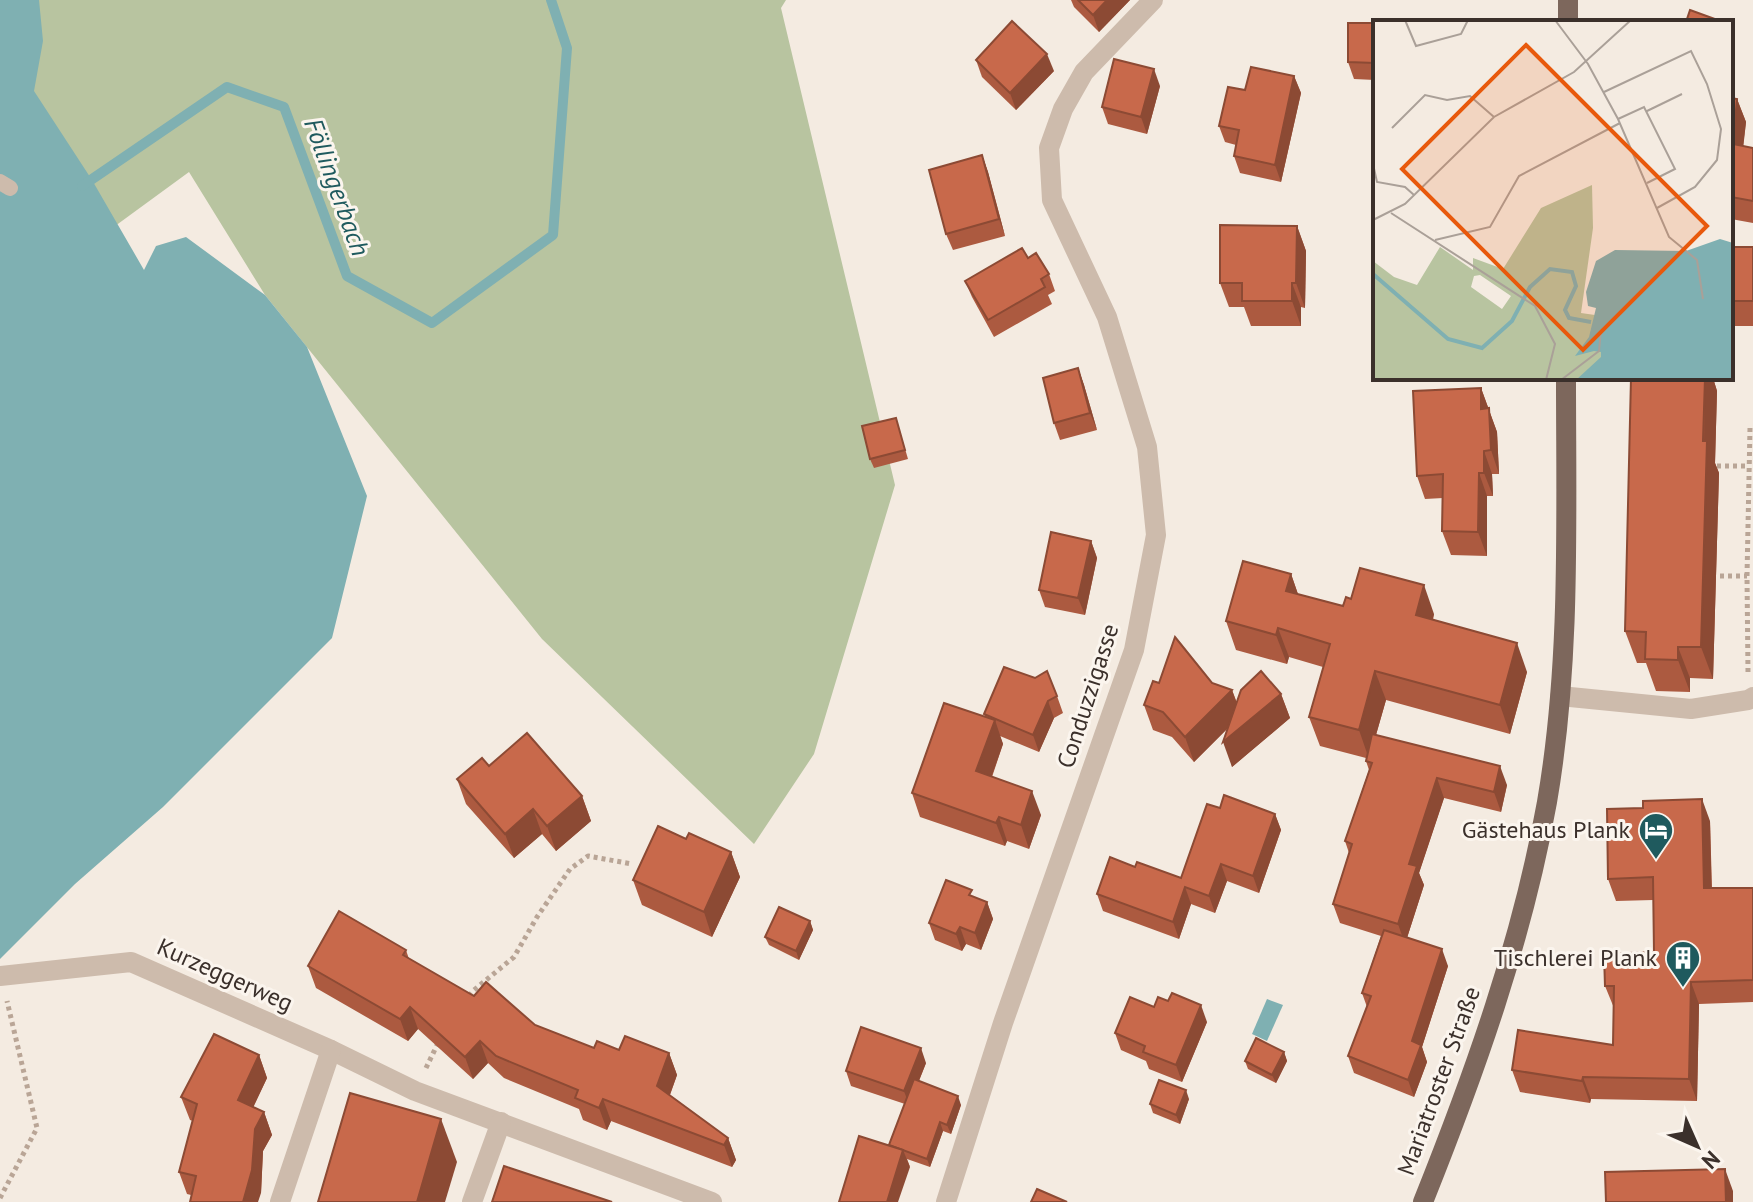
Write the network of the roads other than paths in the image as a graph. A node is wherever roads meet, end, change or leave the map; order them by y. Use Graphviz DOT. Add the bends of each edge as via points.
graph roads {
  1 [pos="1153,0"];
  2 [pos="1566,380"];
  3 [pos="1560,696"];
  4 [pos="1750,698"];
  5 [pos="0,976"];
  6 [pos="331,1050"];
  7 [pos="501,1122"];
  8 [pos="280,1202"];
  9 [pos="472,1202"];
  10 [pos="712,1202"];
  11 [pos="946,1202"];
  12 [pos="1423,1202"];
  1 -- 11 [label="street, Conduzzigasse" via="1084,72 1049,148 1052,200 1107,317 1147,447 1156,535 1134,650"];
  2 -- 3 [label="main road, Mariatroster Straße"];
  3 -- 4 [label="street" via="1691,709"];
  3 -- 12 [label="main road, Mariatroster Straße" via="1547,800 1526,901 1483,1044"];
  5 -- 6 [label="street, Kurzeggerweg" via="131,962"];
  6 -- 7 [label="street, Kurzeggerweg" via="415,1091"];
  6 -- 8 [label="street"];
  7 -- 9 [label="street"];
  7 -- 10 [label="street, Kurzeggerweg"];
}
